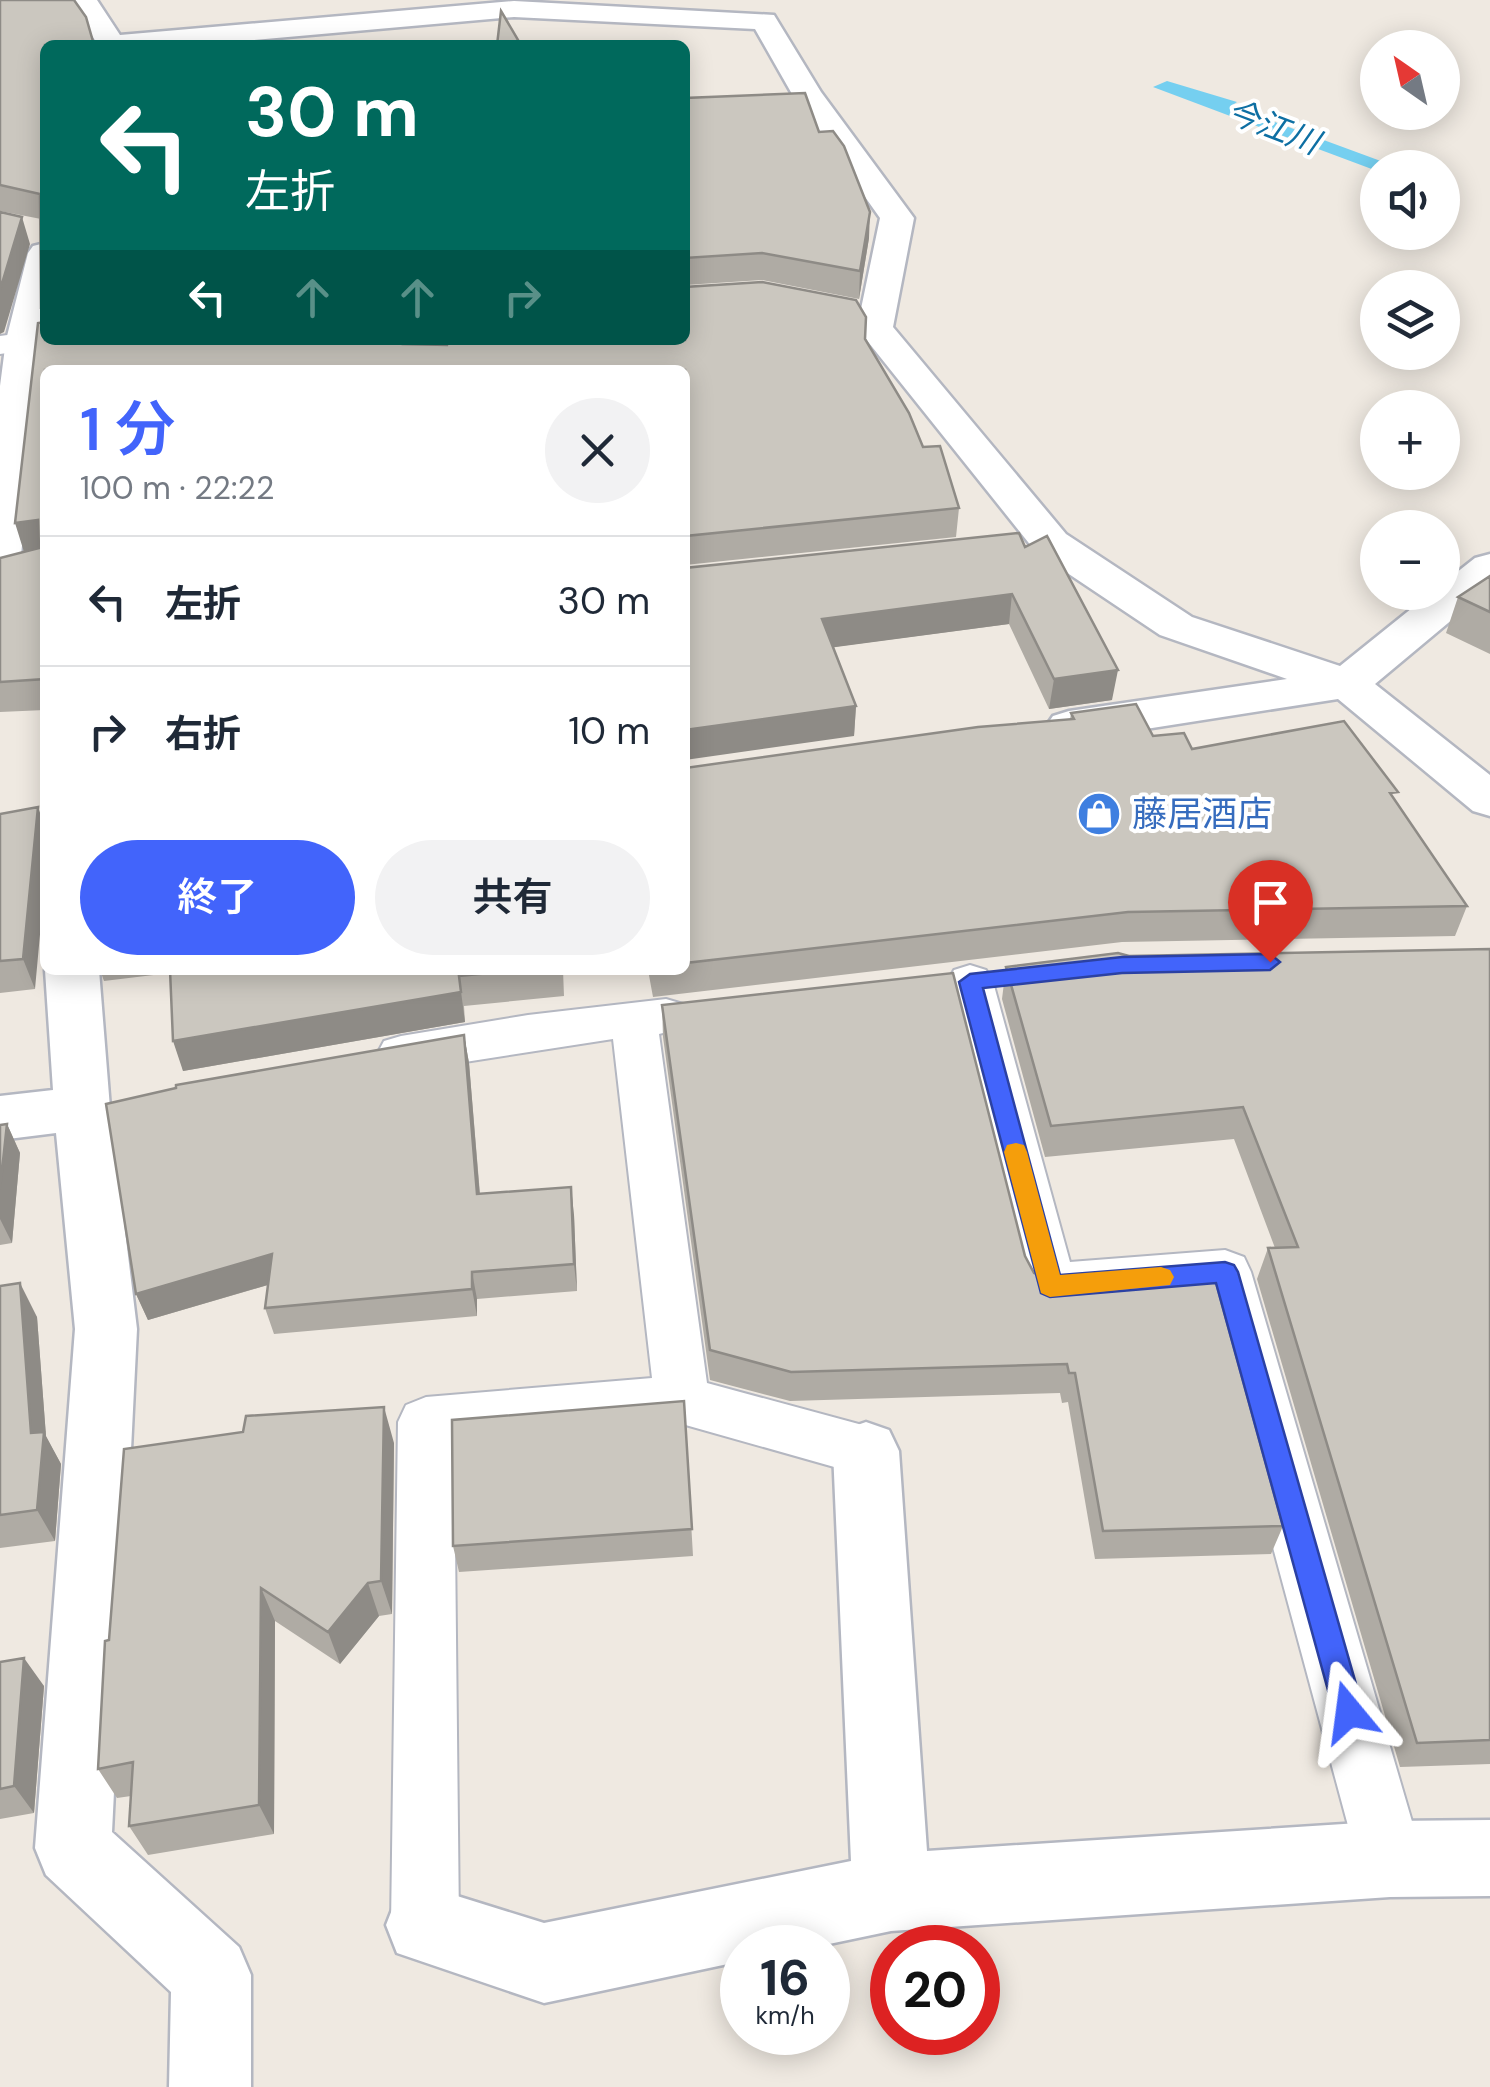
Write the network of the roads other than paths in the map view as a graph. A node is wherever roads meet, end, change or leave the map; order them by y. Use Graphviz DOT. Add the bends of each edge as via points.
graph roads {
  1 [pos="83,0"];
  2 [pos="510,4"];
  3 [pos="109,40"];
  4 [pos="152,40"];
  5 [pos="40,238"];
  6 [pos="838,310"];
  7 [pos="877,317"];
  8 [pos="23,341"];
  9 [pos="0,555"];
  10 [pos="40,566"];
  11 [pos="0,573"];
  12 [pos="1485,577"];
  13 [pos="1347,684"];
  14 [pos="1033,732"];
  15 [pos="1490,800"];
  16 [pos="73,975"];
  17 [pos="970,982"];
  18 [pos="713,1011"];
  19 [pos="634,1020"];
  20 [pos="354,1062"];
  21 [pos="101,1105"];
  22 [pos="0,1118"];
  23 [pos="682,1400"];
  24 [pos="866,1451"];
  25 [pos="1490,1858"];
  26 [pos="1390,1859"];
  27 [pos="891,1892"];
  28 [pos="425,1925"];
  29 [pos="210,2087"];
  1 -- 3 [label="street"];
  2 -- 4 [label="street"];
  2 -- 7 [label="street" via="764,21 789,94 897,218"];
  5 -- 8 [label="street"];
  6 -- 7 [label="street"];
  7 -- 13 [label="street" via="875,328 1032,545 1176,626"];
  8 -- 9 [label="street"];
  10 -- 11 [label="street"];
  12 -- 13 [label="street"];
  13 -- 14 [label="street"];
  13 -- 15 [label="street"];
  16 -- 21 [label="street"];
  17 -- 26 [label="lane" via="1050,1286 1225,1272"];
  18 -- 19 [label="lane"];
  19 -- 20 [label="lane"];
  19 -- 23 [label="lane"];
  21 -- 22 [label="street"];
  21 -- 29 [label="street" via="106,1329 73,1848 212,1975"];
  23 -- 24 [label="lane"];
  23 -- 28 [label="lane" via="426,1422"];
  24 -- 27 [label="street"];
  25 -- 26 [label="street"];
  26 -- 27 [label="street"];
  27 -- 28 [label="street" via="544,1963"];
}
